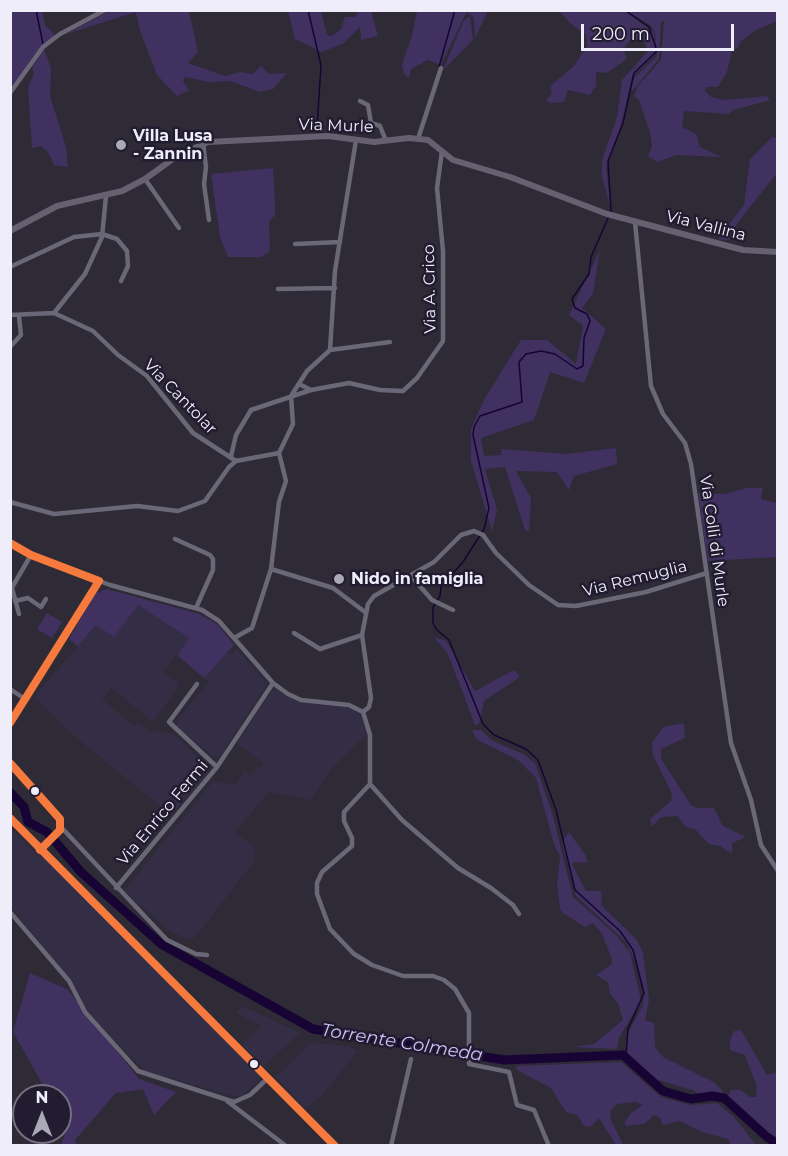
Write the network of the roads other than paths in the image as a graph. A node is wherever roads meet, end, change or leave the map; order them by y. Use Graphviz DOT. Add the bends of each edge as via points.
graph roads {
  1 [pos="105,10"];
  2 [pos="441,68"];
  3 [pos="10,93"];
  4 [pos="360,100"];
  5 [pos="418,139"];
  6 [pos="356,140"];
  7 [pos="386,141"];
  8 [pos="203,143"];
  9 [pos="442,151"];
  10 [pos="145,179"];
  11 [pos="106,196"];
  12 [pos="208,220"];
  13 [pos="630,220"];
  14 [pos="179,228"];
  15 [pos="10,231"];
  16 [pos="102,234"];
  17 [pos="340,242"];
  18 [pos="295,244"];
  19 [pos="777,252"];
  20 [pos="10,267"];
  21 [pos="121,281"];
  22 [pos="335,288"];
  23 [pos="278,289"];
  24 [pos="54,313"];
  25 [pos="11,315"];
  26 [pos="19,316"];
  27 [pos="390,342"];
  28 [pos="10,347"];
  29 [pos="330,350"];
  30 [pos="299,384"];
  31 [pos="310,390"];
  32 [pos="291,396"];
  33 [pos="279,453"];
  34 [pos="231,456"];
  35 [pos="236,461"];
  36 [pos="10,502"];
  37 [pos="175,539"];
  38 [pos="10,543"];
  39 [pos="31,555"];
  40 [pos="272,569"];
  41 [pos="707,573"];
  42 [pos="411,576"];
  43 [pos="99,581"];
  44 [pos="11,589"];
  45 [pos="46,599"];
  46 [pos="15,601"];
  47 [pos="196,608"];
  48 [pos="453,610"];
  49 [pos="365,612"];
  50 [pos="19,614"];
  51 [pos="294,633"];
  52 [pos="363,635"];
  53 [pos="234,638"];
  54 [pos="273,683"];
  55 [pos="197,684"];
  56 [pos="10,689"];
  57 [pos="25,699"];
  58 [pos="363,712"];
  59 [pos="10,724"];
  60 [pos="10,762"];
  61 [pos="217,767"];
  62 [pos="370,784"];
  63 [pos="10,817"];
  64 [pos="60,830"];
  65 [pos="40,850"];
  66 [pos="777,871"];
  67 [pos="116,888"];
  68 [pos="10,912"];
  69 [pos="519,914"];
  70 [pos="207,955"];
  71 [pos="411,1059"];
  72 [pos="268,1077"];
  73 [pos="227,1101"];
  74 [pos="286,1146"];
  75 [pos="336,1146"];
  76 [pos="391,1146"];
  77 [pos="549,1146"];
  1 -- 3 [label="street" via="43,47"];
  2 -- 5 [label="street"];
  4 -- 7 [label="street" via="368,105 371,123 380,126"];
  5 -- 7 [label="main road, Via Murle"];
  5 -- 9 [label="main road" via="428,140"];
  6 -- 7 [label="main road, Via Murle"];
  6 -- 8 [label="main road, Via Murle" via="328,136"];
  6 -- 17 [label="street"];
  8 -- 10 [label="main road, Via Murle"];
  8 -- 12 [label="street"];
  9 -- 13 [label="main road" via="453,160"];
  9 -- 31 [label="street, Via A. Crico" via="437,188 443,251 443,341 417,378 403,390 349,383"];
  10 -- 11 [label="main road, Via Murle"];
  10 -- 14 [label="street"];
  11 -- 15 [label="main road, Via Murle" via="57,206"];
  11 -- 16 [label="street"];
  13 -- 19 [label="main road, Via Vallina" via="743,250"];
  13 -- 41 [label="street, Via Colli di Murle" via="635,222 651,386 663,414 687,447"];
  16 -- 20 [label="street" via="74,237"];
  16 -- 21 [label="street" via="117,239 127,251 128,266"];
  16 -- 24 [label="street" via="85,274"];
  17 -- 18 [label="street"];
  17 -- 22 [label="street"];
  22 -- 23 [label="street"];
  22 -- 29 [label="street"];
  24 -- 26 [label="street"];
  24 -- 34 [label="street, Via Cantolar" via="101,336 118,355 147,376 193,433"];
  25 -- 26 [label="street"];
  26 -- 28 [label="street" via="21,335"];
  27 -- 29 [label="street"];
  29 -- 30 [label="street" via="310,367"];
  30 -- 31 [label="street"];
  30 -- 32 [label="street"];
  31 -- 32 [label="street, Via A. Crico"];
  32 -- 33 [label="street" via="293,424"];
  32 -- 34 [label="street, Via A. Crico" via="251,410 236,435"];
  33 -- 35 [label="street"];
  33 -- 40 [label="street" via="286,481 279,502"];
  34 -- 35 [label="street, Via Cantolar"];
  35 -- 36 [label="street" via="205,501 178,511 137,506 54,514"];
  37 -- 47 [label="street" via="213,560 213,570"];
  38 -- 39 [label="street"];
  39 -- 43 [label="street"];
  39 -- 44 [label="street"];
  40 -- 49 [label="street" via="333,588"];
  40 -- 53 [label="street" via="252,628"];
  41 -- 42 [label="street, Via Remuglia" via="646,592 576,606 558,605 529,585 477,532 461,535 434,562"];
  41 -- 66 [label="street, Via Colli di Murle" via="731,743 761,844"];
  42 -- 48 [label="street" via="432,600"];
  42 -- 49 [label="street, Via Remuglia" via="374,596"];
  43 -- 47 [label="street"];
  43 -- 57 [label="street"];
  44 -- 46 [label="street"];
  45 -- 46 [label="street" via="41,607 28,598"];
  46 -- 50 [label="street"];
  47 -- 53 [label="street" via="219,621"];
  49 -- 52 [label="street"];
  51 -- 52 [label="street" via="320,649"];
  52 -- 58 [label="street" via="371,698"];
  53 -- 54 [label="street"];
  54 -- 58 [label="street" via="301,700 349,705"];
  54 -- 61 [label="street, Via Enrico Fermi"];
  55 -- 61 [label="street" via="169,722"];
  56 -- 57 [label="street"];
  57 -- 59 [label="street"];
  58 -- 62 [label="street" via="370,741"];
  60 -- 64 [label="street, Via Enrico Fermi" via="59,818"];
  61 -- 67 [label="street, Via Enrico Fermi"];
  62 -- 69 [label="street" via="402,820"];
  62 -- 77 [label="street" via="344,812 352,846 317,880 317,894 330,929 354,954 372,965 395,975 433,976 449,984 461,996 469,1013 468,1062 509,1072 517,1105 534,1110"];
  63 -- 65 [label="main road"];
  64 -- 65 [label="street"];
  64 -- 67 [label="street, Via Enrico Fermi"];
  65 -- 72 [label="main road"];
  67 -- 70 [label="street" via="167,940"];
  68 -- 73 [label="street" via="69,981 85,1012 138,1071"];
  71 -- 76 [label="street"];
  72 -- 73 [label="street" via="241,1101"];
  72 -- 75 [label="main road"];
  73 -- 74 [label="street"];
}
